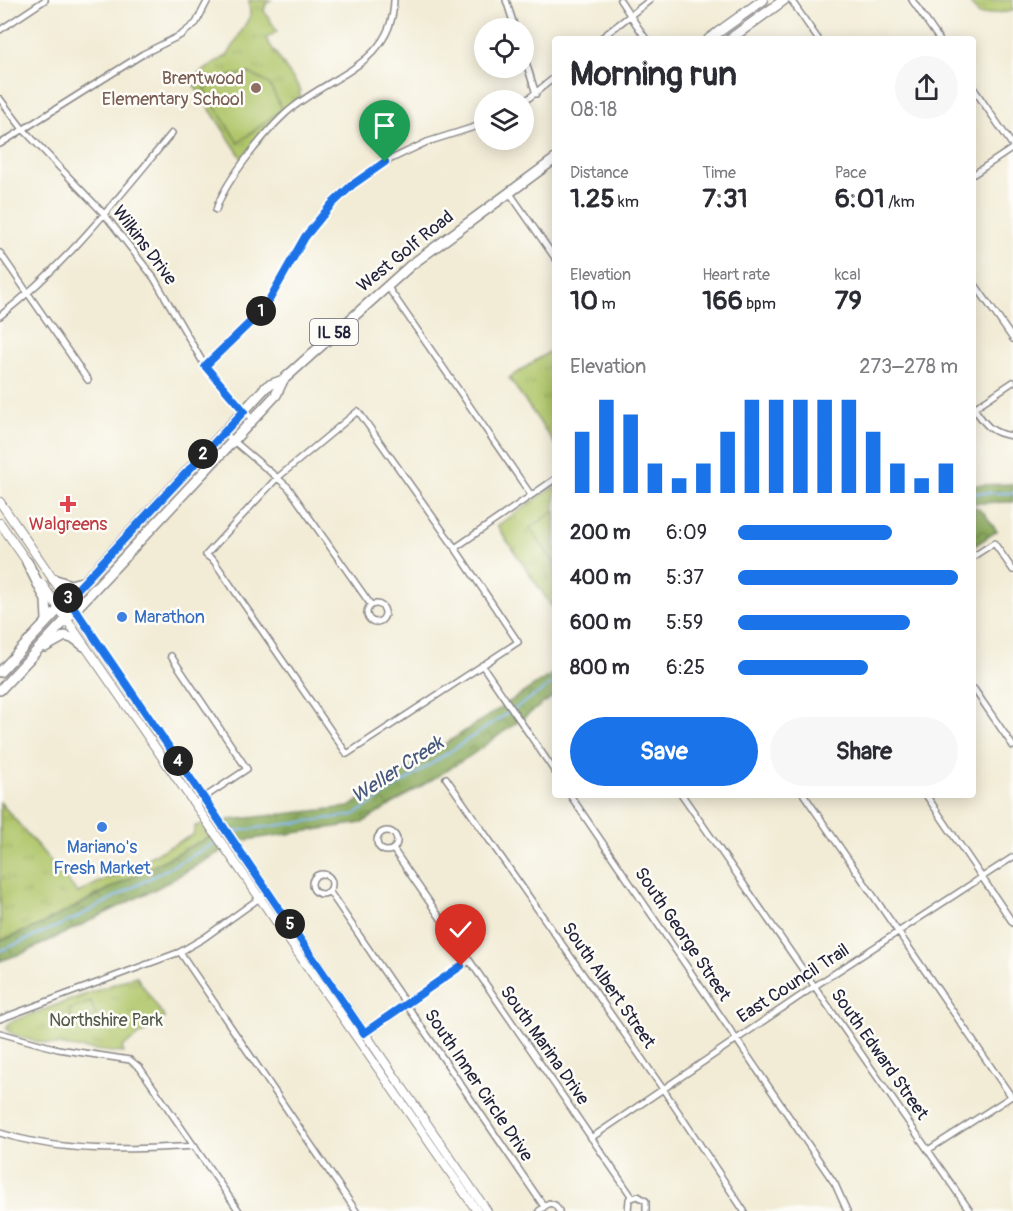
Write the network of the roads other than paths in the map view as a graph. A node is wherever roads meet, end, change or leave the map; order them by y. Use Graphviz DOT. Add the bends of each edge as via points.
graph roads {
  1 [pos="45,0"];
  2 [pos="208,0"];
  3 [pos="394,0"];
  4 [pos="506,0"];
  5 [pos="620,0"];
  6 [pos="650,0"];
  7 [pos="763,0"];
  8 [pos="784,0"];
  9 [pos="791,0"];
  10 [pos="912,0"];
  11 [pos="629,15"];
  12 [pos="512,18"];
  13 [pos="0,30"];
  14 [pos="604,36"];
  15 [pos="644,36"];
  16 [pos="713,36"];
  17 [pos="734,36"];
  18 [pos="816,36"];
  19 [pos="937,36"];
  20 [pos="531,78"];
  21 [pos="552,81"];
  22 [pos="976,92"];
  23 [pos="536,94"];
  24 [pos="0,99"];
  25 [pos="474,127"];
  26 [pos="22,128"];
  27 [pos="172,133"];
  28 [pos="0,144"];
  29 [pos="1013,147"];
  30 [pos="552,161"];
  31 [pos="976,173"];
  32 [pos="509,192"];
  33 [pos="216,210"];
  34 [pos="105,215"];
  35 [pos="0,253"];
  36 [pos="552,254"];
  37 [pos="387,286"];
  38 [pos="976,286"];
  39 [pos="27,295"];
  40 [pos="0,316"];
  41 [pos="1013,339"];
  42 [pos="205,366"];
  43 [pos="88,380"];
  44 [pos="283,380"];
  45 [pos="1013,382"];
  46 [pos="976,407"];
  47 [pos="244,411"];
  48 [pos="976,411"];
  49 [pos="252,419"];
  50 [pos="223,432"];
  51 [pos="1013,436"];
  52 [pos="232,441"];
  53 [pos="276,479"];
  54 [pos="552,481"];
  55 [pos="531,495"];
  56 [pos="0,502"];
  57 [pos="0,523"];
  58 [pos="455,548"];
  59 [pos="976,555"];
  60 [pos="27,562"];
  61 [pos="1013,570"];
  62 [pos="53,579"];
  63 [pos="85,581"];
  64 [pos="68,599"];
  65 [pos="371,605"];
  66 [pos="58,609"];
  67 [pos="75,610"];
  68 [pos="66,620"];
  69 [pos="47,621"];
  70 [pos="84,646"];
  71 [pos="171,656"];
  72 [pos="31,657"];
  73 [pos="482,665"];
  74 [pos="0,672"];
  75 [pos="0,690"];
  76 [pos="976,692"];
  77 [pos="1013,746"];
  78 [pos="552,768"];
  79 [pos="446,778"];
  80 [pos="572,798"];
  81 [pos="684,798"];
  82 [pos="806,798"];
  83 [pos="928,798"];
  84 [pos="200,801"];
  85 [pos="393,849"];
  86 [pos="1013,857"];
  87 [pos="982,878"];
  88 [pos="329,891"];
  89 [pos="265,894"];
  90 [pos="1013,923"];
  91 [pos="898,933"];
  92 [pos="180,952"];
  93 [pos="469,961"];
  94 [pos="815,986"];
  95 [pos="406,1004"];
  96 [pos="0,1019"];
  97 [pos="0,1033"];
  98 [pos="361,1035"];
  99 [pos="736,1038"];
  100 [pos="663,1089"];
  101 [pos="1012,1096"];
  102 [pos="0,1133"];
  103 [pos="591,1138"];
  104 [pos="195,1146"];
  105 [pos="928,1150"];
  106 [pos="632,1197"];
  107 [pos="541,1208"];
  108 [pos="239,1211"];
  109 [pos="356,1211"];
  110 [pos="477,1211"];
  111 [pos="487,1211"];
  112 [pos="559,1211"];
  113 [pos="628,1211"];
  114 [pos="646,1211"];
  115 [pos="744,1211"];
  116 [pos="847,1211"];
  117 [pos="970,1211"];
  1 -- 13 [label="street"];
  2 -- 26 [label="street" via="196,23 181,35"];
  3 -- 33 [label="street" via="390,28 372,54 358,68 295,105 258,143 219,199"];
  4 -- 12 [label="street"];
  5 -- 11 [label="street"];
  6 -- 11 [label="street"];
  7 -- 16 [label="main road"];
  8 -- 17 [label="main road"];
  9 -- 18 [label="street"];
  10 -- 19 [label="street"];
  11 -- 14 [label="street"];
  11 -- 15 [label="street"];
  20 -- 23 [label="street"];
  21 -- 23 [label="street"];
  22 -- 29 [label="street"];
  24 -- 26 [label="street, Wilkins Drive"];
  25 -- 42 [label="street" via="427,142 385,162 352,185 305,237 264,309"];
  26 -- 28 [label="street"];
  26 -- 34 [label="street, Wilkins Drive"];
  27 -- 34 [label="street"];
  29 -- 31 [label="street"];
  30 -- 32 [label="main road, West Golf Road / IL 58"];
  32 -- 36 [label="street"];
  32 -- 37 [label="main road, West Golf Road / IL 58"];
  34 -- 39 [label="street"];
  34 -- 42 [label="street, Wilkins Drive" via="154,278"];
  35 -- 39 [label="street"];
  37 -- 44 [label="main road, West Golf Road / IL 58"];
  37 -- 55 [label="street"];
  38 -- 41 [label="street"];
  39 -- 40 [label="street"];
  39 -- 43 [label="street"];
  42 -- 47 [label="street, Wilkins Drive"];
  44 -- 47 [label="main road, West Golf Road / IL 58" via="267,386"];
  44 -- 49 [label="main road, West Golf Road / IL 58" via="276,395"];
  45 -- 46 [label="street"];
  47 -- 49 [label="street, Wilkins Drive"];
  47 -- 50 [label="main road, West Golf Road / IL 58"];
  48 -- 51 [label="street" via="988,428"];
  49 -- 52 [label="main road, West Golf Road / IL 58"];
  50 -- 52 [label="street"];
  50 -- 63 [label="main road, West Golf Road / IL 58"];
  52 -- 53 [label="street"];
  52 -- 67 [label="main road, West Golf Road / IL 58"];
  53 -- 58 [label="street" via="358,411"];
  53 -- 65 [label="street" via="288,487"];
  53 -- 73 [label="street" via="206,555 214,561 347,754"];
  54 -- 55 [label="street"];
  55 -- 58 [label="street"];
  56 -- 62 [label="main road"];
  57 -- 60 [label="main road"];
  58 -- 73 [label="street" via="518,642"];
  59 -- 61 [label="street" via="994,543"];
  60 -- 66 [label="main road"];
  60 -- 69 [label="main road" via="49,607"];
  62 -- 63 [label="main road" via="70,585"];
  62 -- 64 [label="main road"];
  63 -- 64 [label="main road, West Golf Road / IL 58"];
  64 -- 66 [label="main road, IL 58"];
  64 -- 67 [label="main road"];
  66 -- 68 [label="main road"];
  66 -- 69 [label="main road, IL 58"];
  67 -- 68 [label="main road, IL 58"];
  67 -- 84 [label="main road"];
  68 -- 70 [label="main road"];
  68 -- 72 [label="main road, IL 58"];
  69 -- 74 [label="main road, IL 58"];
  70 -- 72 [label="main road" via="69,637 60,637"];
  70 -- 84 [label="main road"];
  71 -- 84 [label="street" via="247,769"];
  72 -- 75 [label="main road, IL 58"];
  73 -- 78 [label="street"];
  76 -- 77 [label="street"];
  79 -- 100 [label="street, South Albert Street"];
  80 -- 99 [label="street, South George Street"];
  81 -- 94 [label="street, South Edward Street"];
  82 -- 91 [label="street"];
  83 -- 87 [label="street"];
  84 -- 89 [label="main road"];
  85 -- 93 [label="street, South Marina Drive"];
  86 -- 87 [label="street, East Council Trail"];
  87 -- 90 [label="street"];
  87 -- 91 [label="street, East Council Trail"];
  88 -- 95 [label="street, South Inner Circle Drive"];
  89 -- 92 [label="street"];
  89 -- 98 [label="main road"];
  91 -- 94 [label="street, East Council Trail"];
  91 -- 101 [label="street"];
  92 -- 96 [label="street"];
  92 -- 109 [label="street"];
  93 -- 95 [label="street"];
  93 -- 103 [label="street, South Marina Drive"];
  94 -- 99 [label="street, East Council Trail"];
  94 -- 105 [label="street, South Edward Street"];
  95 -- 98 [label="street"];
  95 -- 107 [label="street, South Inner Circle Drive"];
  97 -- 104 [label="street" via="44,1046 130,1060 140,1068"];
  98 -- 110 [label="main road"];
  98 -- 111 [label="main road"];
  99 -- 100 [label="street, East Council Trail"];
  99 -- 116 [label="street, South George Street" via="836,1184"];
  100 -- 103 [label="street, East Council Trail"];
  100 -- 115 [label="street, South Albert Street"];
  101 -- 105 [label="street"];
  102 -- 104 [label="street" via="50,1146 121,1151"];
  103 -- 106 [label="street, South Marina Drive"];
  104 -- 108 [label="street"];
  105 -- 117 [label="street, South Edward Street"];
  106 -- 113 [label="street" via="627,1203"];
  106 -- 114 [label="street, South Marina Drive" via="644,1198"];
  107 -- 112 [label="street, South Inner Circle Drive" via="552,1204"];
}
